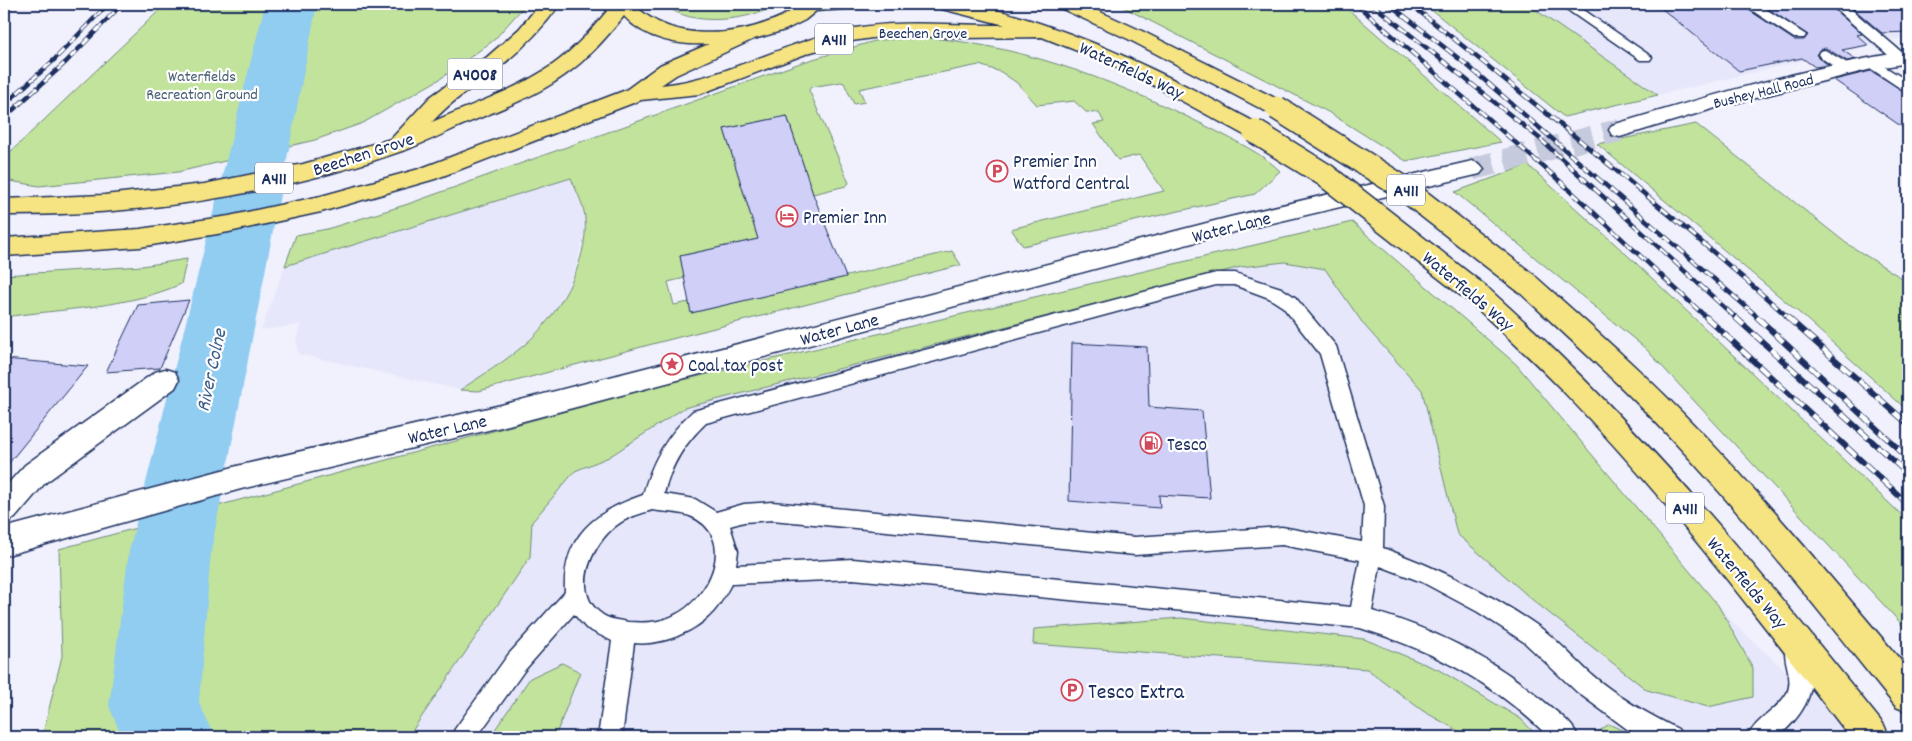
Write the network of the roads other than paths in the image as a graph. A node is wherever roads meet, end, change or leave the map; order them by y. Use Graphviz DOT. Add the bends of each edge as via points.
graph roads {
  1 [pos="550,4"];
  2 [pos="623,4"];
  3 [pos="812,4"];
  4 [pos="852,4"];
  5 [pos="945,4"];
  6 [pos="1067,4"];
  7 [pos="1566,4"];
  8 [pos="1749,4"];
  9 [pos="1837,4"];
  10 [pos="1043,31"];
  11 [pos="748,34"];
  12 [pos="1799,35"];
  13 [pos="1825,54"];
  14 [pos="1645,57"];
  15 [pos="1904,57"];
  16 [pos="1872,63"];
  17 [pos="1847,69"];
  18 [pos="1908,87"];
  19 [pos="634,94"];
  20 [pos="1620,130"];
  21 [pos="400,144"];
  22 [pos="1472,168"];
  23 [pos="4,207"];
  24 [pos="4,247"];
  25 [pos="165,380"];
  26 [pos="652,501"];
  27 [pos="4,509"];
  28 [pos="716,521"];
  29 [pos="4,542"];
  30 [pos="1372,553"];
  31 [pos="725,575"];
  32 [pos="576,595"];
  33 [pos="1360,618"];
  34 [pos="1785,626"];
  35 [pos="624,634"];
  36 [pos="1908,696"];
  37 [pos="463,737"];
  38 [pos="610,737"];
  39 [pos="1566,737"];
  40 [pos="1670,737"];
  41 [pos="1760,737"];
  42 [pos="1872,737"];
  1 -- 21 [label="main road, A4008" via="526,32 494,61 438,102"];
  2 -- 11 [label="main road" via="643,23 670,34 704,38"];
  2 -- 21 [label="main road, Beechen Grove / A411" via="571,61 542,81 503,102"];
  3 -- 4 [label="main road, A411"];
  3 -- 11 [label="main road" via="800,15"];
  5 -- 10 [label="main road, Waterfields Way / A411"];
  6 -- 36 [label="main road, Waterfields Way / A411, bridge" via="1277,108 1402,187 1527,284 1689,438 1798,561"];
  7 -- 14 [label="lane"];
  8 -- 12 [label="lane"];
  9 -- 15 [label="lane" via="1876,39"];
  10 -- 19 [label="main road, Beechen Grove / A411" via="893,29 850,34 692,89"];
  10 -- 34 [label="main road, Waterfields Way / A411, bridge" via="1157,78 1325,175 1480,296 1584,395 1697,521"];
  11 -- 19 [label="main road, Beechen Grove / A411" via="668,70"];
  13 -- 17 [label="lane"];
  15 -- 16 [label="street, Bushey Hall Road"];
  16 -- 17 [label="street, Bushey Hall Road"];
  16 -- 18 [label="lane"];
  17 -- 20 [label="street, Bushey Hall Road" via="1712,102"];
  19 -- 24 [label="main road, Beechen Grove / A411" via="427,174 321,204 229,224 140,238"];
  21 -- 23 [label="main road, Beechen Grove / A411" via="326,167 254,183 144,199 71,206"];
  22 -- 29 [label="street, Water Lane" via="1230,225 510,413 241,476"];
  25 -- 27 [label="street" via="35,474"];
  26 -- 28 [label="lane" via="676,501 698,508"];
  26 -- 30 [label="lane" via="658,475 669,450 683,431 700,417 1216,280 1235,279 1275,293 1289,302 1329,351 1374,506"];
  26 -- 32 [label="lane" via="609,519 592,535 580,554 574,575"];
  28 -- 30 [label="lane" via="744,513 772,511 1135,546 1282,536"];
  28 -- 31 [label="lane" via="725,538 728,555"];
  30 -- 33 [label="lane"];
  30 -- 40 [label="lane" via="1430,575 1486,604 1532,635 1585,684 1635,721"];
  31 -- 33 [label="lane" via="853,568"];
  31 -- 35 [label="lane" via="715,595 703,608 674,628 649,634"];
  32 -- 35 [label="lane" via="586,613 602,627"];
  32 -- 37 [label="lane" via="516,663"];
  33 -- 39 [label="lane" via="1420,637 1478,668"];
  34 -- 41 [label="lane" via="1802,669 1801,693 1784,718"];
  34 -- 42 [label="main road, Waterfields Way / A411"];
  35 -- 38 [label="lane"];
}
